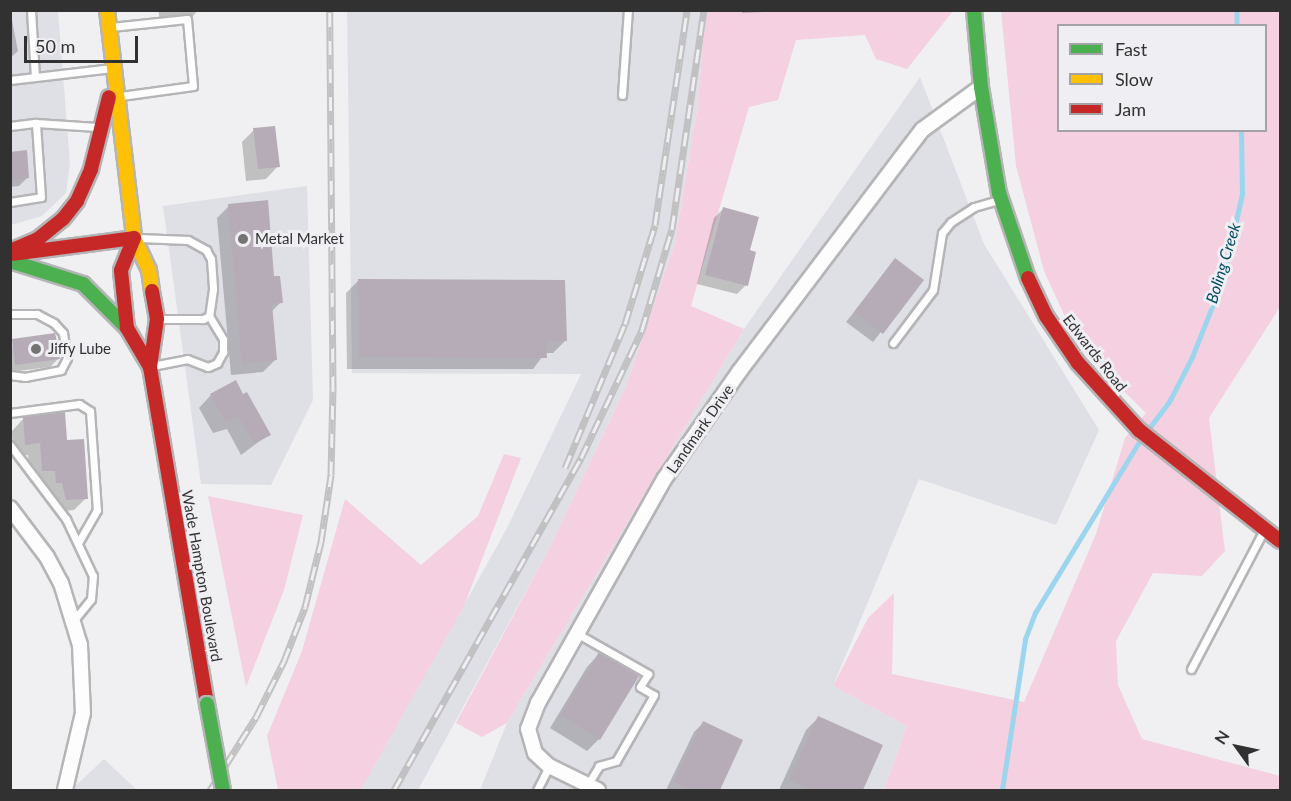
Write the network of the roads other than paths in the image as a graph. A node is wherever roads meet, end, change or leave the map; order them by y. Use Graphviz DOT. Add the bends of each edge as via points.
graph roads {
  1 [pos="30,10"];
  2 [pos="107,10"];
  3 [pos="628,10"];
  4 [pos="974,10"];
  5 [pos="108,28"];
  6 [pos="113,72"];
  7 [pos="35,77"];
  8 [pos="10,80"];
  9 [pos="981,87"];
  10 [pos="622,95"];
  11 [pos="115,96"];
  12 [pos="36,123"];
  13 [pos="10,126"];
  14 [pos="118,126"];
  15 [pos="102,128"];
  16 [pos="1001,199"];
  17 [pos="12,200"];
  18 [pos="134,238"];
  19 [pos="10,253"];
  20 [pos="10,261"];
  21 [pos="10,314"];
  22 [pos="209,315"];
  23 [pos="157,319"];
  24 [pos="127,328"];
  25 [pos="893,343"];
  26 [pos="150,367"];
  27 [pos="10,375"];
  28 [pos="10,413"];
  29 [pos="10,445"];
  30 [pos="10,508"];
  31 [pos="1265,530"];
  32 [pos="1281,541"];
  33 [pos="78,543"];
  34 [pos="74,620"];
  35 [pos="578,634"];
  36 [pos="1191,669"];
  37 [pos="549,766"];
  38 [pos="592,788"];
  39 [pos="65,790"];
  40 [pos="223,790"];
  41 [pos="537,790"];
  1 -- 7 [label="lane"];
  2 -- 5 [label="main road, Wade Hampton Boulevard"];
  3 -- 10 [label="lane"];
  4 -- 9 [label="main road, Edwards Road"];
  5 -- 6 [label="main road, Wade Hampton Boulevard"];
  5 -- 11 [label="lane" via="187,19 193,86"];
  6 -- 7 [label="lane"];
  6 -- 11 [label="main road, Wade Hampton Boulevard"];
  6 -- 15 [label="main road"];
  7 -- 8 [label="lane"];
  9 -- 16 [label="main road, Edwards Road"];
  9 -- 35 [label="street, Landmark Drive" via="922,130 739,372 665,478"];
  11 -- 14 [label="main road, Wade Hampton Boulevard"];
  12 -- 13 [label="lane"];
  12 -- 15 [label="lane"];
  12 -- 17 [label="lane" via="41,197"];
  14 -- 15 [label="lane"];
  14 -- 18 [label="main road, Wade Hampton Boulevard"];
  15 -- 19 [label="main road" via="77,201 63,219"];
  16 -- 25 [label="lane" via="974,207 942,233 933,290"];
  16 -- 31 [label="main road, Edwards Road" via="1018,257 1046,316 1078,363 1140,430"];
  18 -- 19 [label="main road"];
  18 -- 22 [label="lane" via="188,240 206,250 213,289"];
  18 -- 23 [label="main road, Wade Hampton Boulevard" via="149,270"];
  18 -- 24 [label="main road, Wade Hampton Boulevard" via="120,271"];
  20 -- 24 [label="main road" via="83,284"];
  21 -- 27 [label="lane" via="37,314 54,323 63,333 67,358 61,370 25,377"];
  22 -- 23 [label="lane" via="203,319"];
  22 -- 26 [label="lane" via="223,339 217,363 208,367 187,359"];
  23 -- 26 [label="main road, Wade Hampton Boulevard"];
  24 -- 26 [label="main road, Wade Hampton Boulevard"];
  26 -- 40 [label="main road, Wade Hampton Boulevard, bridge"];
  28 -- 33 [label="lane" via="79,404 90,411 97,510"];
  29 -- 33 [label="lane" via="66,519"];
  30 -- 34 [label="street" via="47,557"];
  31 -- 32 [label="main road, Edwards Road"];
  31 -- 36 [label="lane"];
  33 -- 34 [label="lane" via="93,576 94,588"];
  34 -- 39 [label="street" via="84,678 83,713"];
  35 -- 37 [label="street, Landmark Drive" via="530,723 530,743"];
  35 -- 38 [label="lane" via="648,674 639,687 654,695 616,761 599,766"];
  37 -- 38 [label="street, Landmark Drive"];
  37 -- 41 [label="lane"];
}
